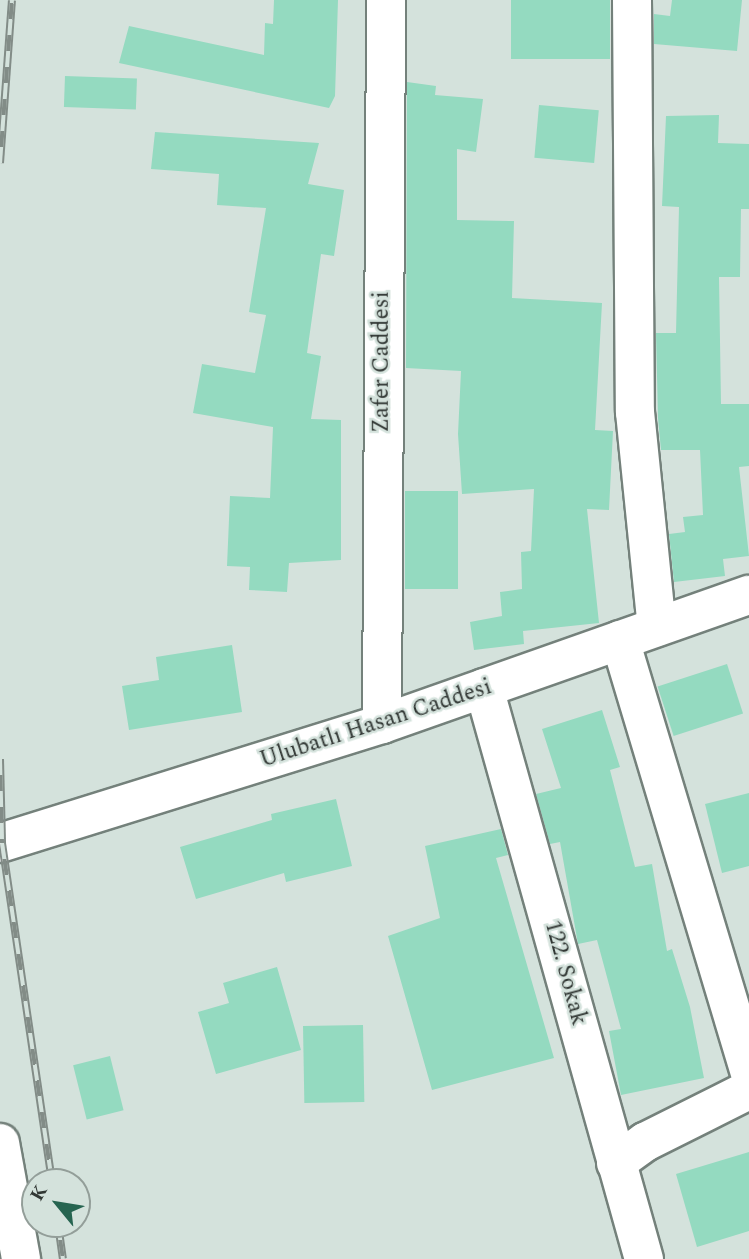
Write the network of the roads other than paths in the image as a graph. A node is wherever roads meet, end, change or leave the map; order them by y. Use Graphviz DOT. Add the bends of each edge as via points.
graph roads {
  1 [pos="386,0"];
  2 [pos="632,0"];
  3 [pos="749,595"];
  4 [pos="657,627"];
  5 [pos="620,640"];
  6 [pos="484,688"];
  7 [pos="382,724"];
  8 [pos="0,843"];
  9 [pos="749,1071"];
  10 [pos="749,1090"];
  11 [pos="0,1143"];
  12 [pos="616,1163"];
  13 [pos="21,1259"];
  14 [pos="643,1259"];
  1 -- 7 [label="street, Zafer Caddesi"];
  2 -- 4 [label="street" via="635,412"];
  3 -- 4 [label="street, Ulubatlı Hasan Caddesi"];
  4 -- 5 [label="street, Ulubatlı Hasan Caddesi"];
  5 -- 6 [label="street, Ulubatlı Hasan Caddesi"];
  5 -- 9 [label="street"];
  6 -- 7 [label="street, Ulubatlı Hasan Caddesi"];
  6 -- 12 [label="street, 122. Sokak"];
  7 -- 8 [label="street, Ulubatlı Hasan Caddesi"];
  10 -- 12 [label="street" via="645,1142"];
  11 -- 13 [label="street"];
  12 -- 14 [label="street, 122. Sokak"];
}
